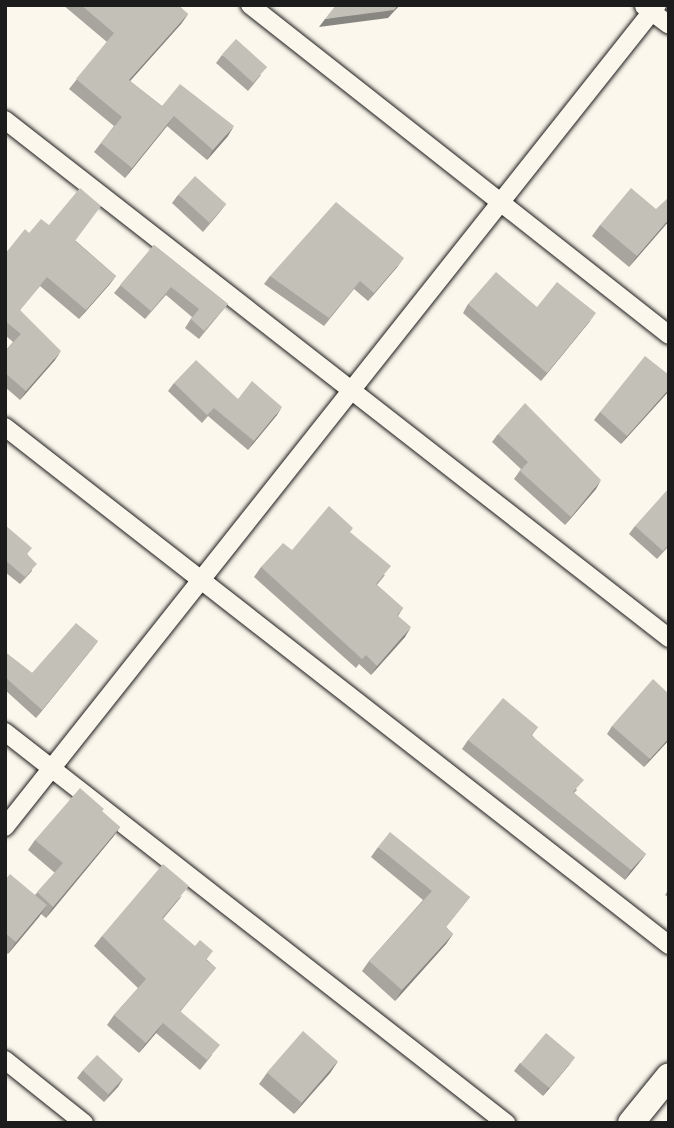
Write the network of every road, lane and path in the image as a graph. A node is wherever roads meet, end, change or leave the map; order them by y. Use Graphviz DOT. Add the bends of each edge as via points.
graph roads {
  1 [pos="250,5"];
  2 [pos="651,7"];
  3 [pos="669,25"];
  4 [pos="5,120"];
  5 [pos="500,202"];
  6 [pos="669,334"];
  7 [pos="351,390"];
  8 [pos="5,427"];
  9 [pos="201,580"];
  10 [pos="669,638"];
  11 [pos="5,732"];
  12 [pos="52,769"];
  13 [pos="5,827"];
  14 [pos="669,945"];
  15 [pos="5,1060"];
  16 [pos="669,1076"];
  17 [pos="84,1123"];
  18 [pos="506,1123"];
  19 [pos="631,1123"];
  1 -- 5 [label="street"];
  2 -- 3 [label="street"];
  2 -- 5 [label="street"];
  4 -- 7 [label="street"];
  5 -- 6 [label="street"];
  5 -- 7 [label="street"];
  7 -- 9 [label="street"];
  7 -- 10 [label="street"];
  8 -- 9 [label="street"];
  9 -- 12 [label="street"];
  9 -- 14 [label="street"];
  11 -- 12 [label="street"];
  12 -- 13 [label="street"];
  12 -- 18 [label="street"];
  15 -- 17 [label="street"];
  16 -- 19 [label="main road"];
}
